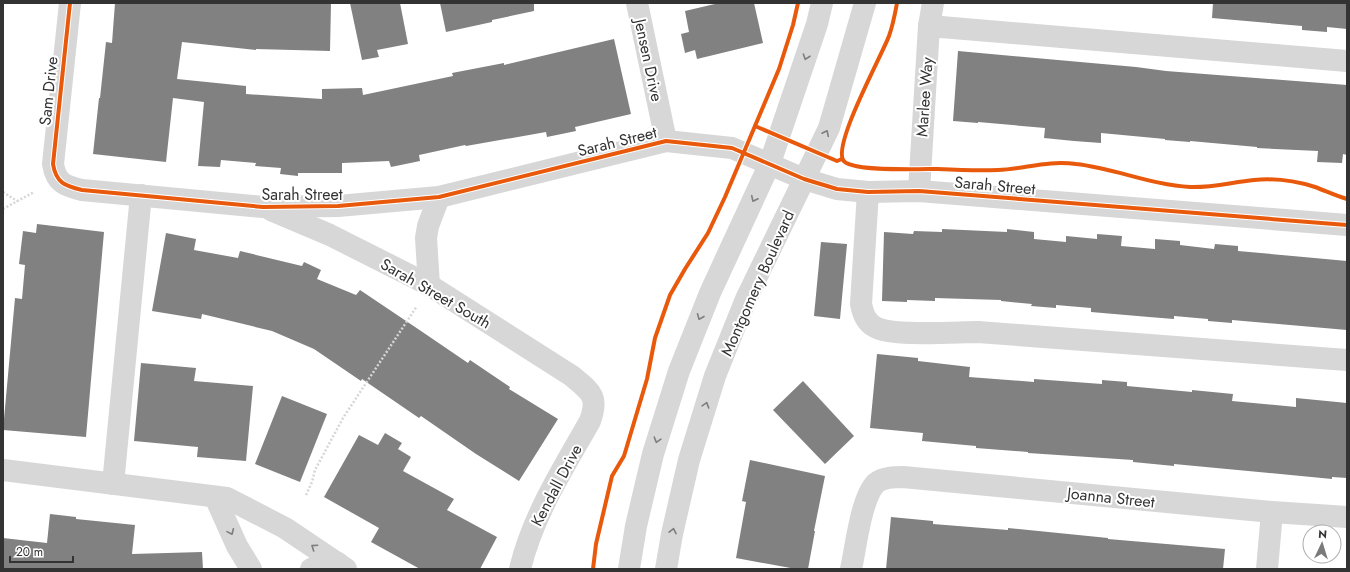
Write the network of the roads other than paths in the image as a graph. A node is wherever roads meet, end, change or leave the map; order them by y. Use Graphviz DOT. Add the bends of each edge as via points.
graph roads {
  1 [pos="70,3"];
  2 [pos="637,3"];
  3 [pos="822,3"];
  4 [pos="865,3"];
  5 [pos="933,3"];
  6 [pos="929,26"];
  7 [pos="1347,61"];
  8 [pos="666,141"];
  9 [pos="770,163"];
  10 [pos="804,179"];
  11 [pos="59,181"];
  12 [pos="919,191"];
  13 [pos="868,192"];
  14 [pos="141,195"];
  15 [pos="439,197"];
  16 [pos="263,207"];
  17 [pos="1347,225"];
  18 [pos="429,285"];
  19 [pos="1347,360"];
  20 [pos="595,402"];
  21 [pos="3,470"];
  22 [pos="113,484"];
  23 [pos="215,497"];
  24 [pos="1272,512"];
  25 [pos="1347,517"];
  26 [pos="342,566"];
  27 [pos="251,569"];
  28 [pos="311,569"];
  29 [pos="520,569"];
  30 [pos="629,569"];
  31 [pos="666,569"];
  32 [pos="851,569"];
  33 [pos="1267,569"];
  1 -- 11 [label="street, Sam Drive" via="53,156 54,173"];
  2 -- 8 [label="street, Jensen Drive"];
  3 -- 9 [label="street, one-way" via="818,24"];
  10 -- 4 [label="street, Montgomery Boulevard, one-way" via="829,128"];
  5 -- 6 [label="street, Marlee Way"];
  6 -- 7 [label="street"];
  6 -- 12 [label="street, Marlee Way"];
  8 -- 9 [label="street, Sarah Street" via="732,148"];
  8 -- 15 [label="street, Sarah Street"];
  9 -- 10 [label="street, Sarah Street"];
  9 -- 30 [label="street, one-way" via="710,293 679,370 652,454"];
  10 -- 13 [label="street, Sarah Street" via="837,189"];
  31 -- 10 [label="street, Montgomery Boulevard, one-way" via="689,460 716,376 746,299"];
  11 -- 14 [label="street, Sarah Street" via="82,190"];
  12 -- 13 [label="street, Sarah Street"];
  12 -- 17 [label="street, Sarah Street"];
  13 -- 19 [label="street" via="861,304 864,317 875,327 890,332 978,332"];
  14 -- 16 [label="street, Sarah Street"];
  14 -- 22 [label="street"];
  15 -- 16 [label="street, Sarah Street" via="338,206"];
  15 -- 18 [label="street" via="426,238"];
  16 -- 18 [label="street, Sarah Street South" via="330,235"];
  18 -- 20 [label="street, Sarah Street South" via="572,376 585,387"];
  20 -- 29 [label="street, Kendall Drive" via="590,421 540,511"];
  21 -- 22 [label="street"];
  22 -- 23 [label="street"];
  26 -- 23 [label="street, one-way" via="285,528 227,498"];
  23 -- 27 [label="street, one-way" via="237,546"];
  24 -- 25 [label="street, Joanna Street"];
  24 -- 32 [label="street, Joanna Street" via="903,477 889,478 877,483 868,497"];
  24 -- 33 [label="street"];
  26 -- 28 [label="street" via="317,566"];
}
